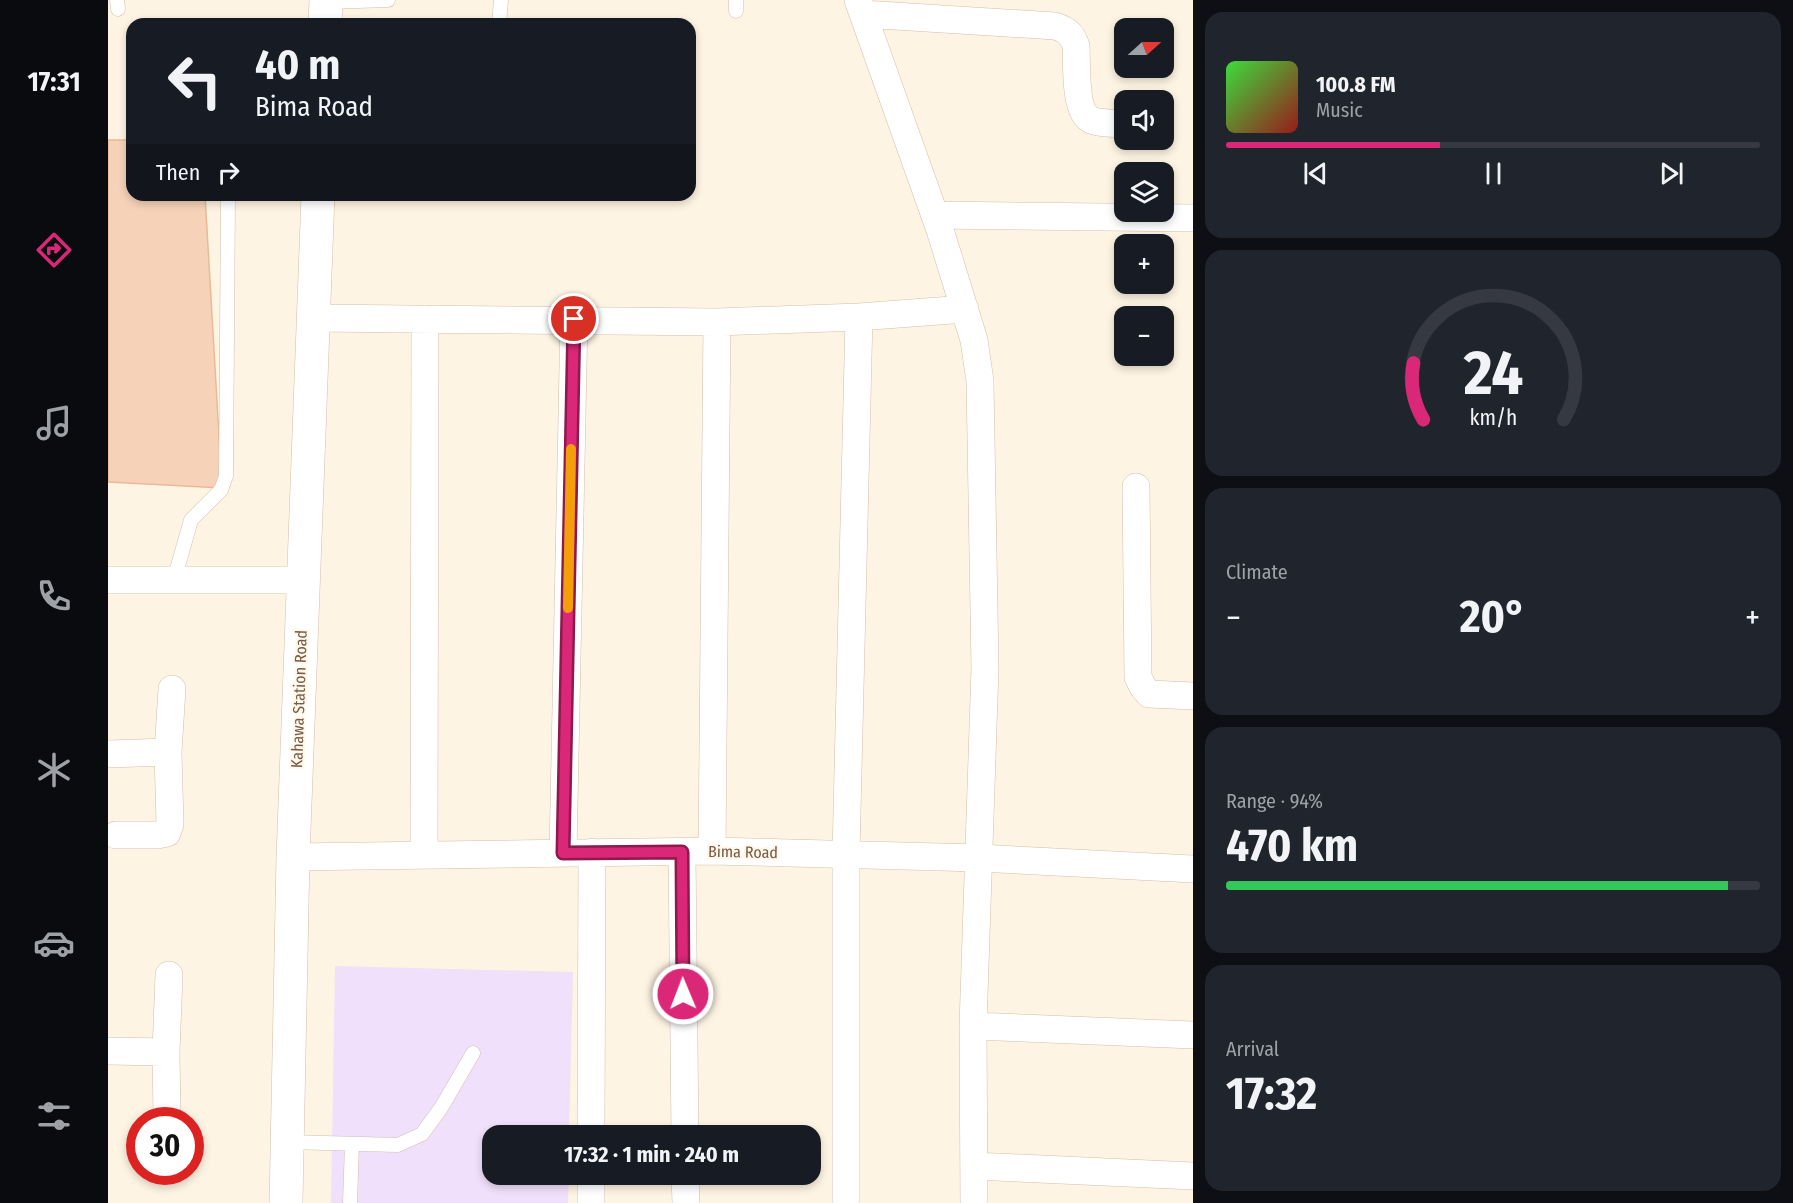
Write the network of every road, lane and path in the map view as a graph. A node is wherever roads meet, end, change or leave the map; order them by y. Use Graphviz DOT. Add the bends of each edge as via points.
graph roads {
  1 [pos="388,0"];
  2 [pos="501,0"];
  3 [pos="860,7"];
  4 [pos="326,9"];
  5 [pos="500,18"];
  6 [pos="1114,123"];
  7 [pos="228,201"];
  8 [pos="318,201"];
  9 [pos="935,215"];
  10 [pos="1193,218"];
  11 [pos="965,309"];
  12 [pos="859,317"];
  13 [pos="312,318"];
  14 [pos="574,319"];
  15 [pos="425,320"];
  16 [pos="717,322"];
  17 [pos="1136,487"];
  18 [pos="108,580"];
  19 [pos="174,580"];
  20 [pos="303,580"];
  21 [pos="172,689"];
  22 [pos="1193,696"];
  23 [pos="168,752"];
  24 [pos="108,754"];
  25 [pos="116,835"];
  26 [pos="712,851"];
  27 [pos="592,852"];
  28 [pos="682,852"];
  29 [pos="563,853"];
  30 [pos="424,854"];
  31 [pos="846,854"];
  32 [pos="293,857"];
  33 [pos="978,858"];
  34 [pos="1193,869"];
  35 [pos="169,975"];
  36 [pos="973,1026"];
  37 [pos="1193,1035"];
  38 [pos="108,1051"];
  39 [pos="166,1052"];
  40 [pos="473,1053"];
  41 [pos="167,1107"];
  42 [pos="591,1125"];
  43 [pos="685,1125"];
  44 [pos="288,1142"];
  45 [pos="352,1144"];
  46 [pos="975,1166"];
  47 [pos="1193,1176"];
  48 [pos="591,1185"];
  49 [pos="685,1185"];
  50 [pos="286,1203"];
  51 [pos="350,1203"];
  52 [pos="591,1203"];
  53 [pos="686,1203"];
  54 [pos="846,1203"];
  55 [pos="974,1203"];
  1 -- 4 [label="lane"];
  2 -- 5 [label="lane"];
  3 -- 6 [label="street" via="1067,30 1076,46 1083,112 1091,120"];
  3 -- 9 [label="street"];
  7 -- 19 [label="lane" via="226,476 221,490 191,520"];
  8 -- 13 [label="street, Kahawa Station Road"];
  9 -- 10 [label="street"];
  9 -- 11 [label="street"];
  11 -- 12 [label="street"];
  11 -- 33 [label="street" via="974,340 980,393 985,668"];
  12 -- 16 [label="street"];
  12 -- 31 [label="street"];
  13 -- 15 [label="street"];
  13 -- 20 [label="street, Kahawa Station Road"];
  14 -- 15 [label="street"];
  14 -- 16 [label="street"];
  14 -- 29 [label="street"];
  15 -- 30 [label="street"];
  16 -- 26 [label="street"];
  17 -- 22 [label="street" via="1138,677 1149,694"];
  18 -- 19 [label="street"];
  19 -- 20 [label="street"];
  20 -- 32 [label="street, Kahawa Station Road"];
  21 -- 23 [label="street"];
  23 -- 24 [label="street"];
  23 -- 25 [label="street" via="167,833"];
  26 -- 28 [label="street, Bima Road"];
  26 -- 31 [label="street, Bima Road"];
  27 -- 28 [label="street, Bima Road"];
  27 -- 29 [label="street, Bima Road"];
  27 -- 42 [label="street"];
  28 -- 43 [label="street"];
  29 -- 30 [label="street, Bima Road"];
  30 -- 32 [label="street, Bima Road"];
  31 -- 33 [label="street, Bima Road"];
  31 -- 54 [label="street"];
  32 -- 44 [label="street, Kahawa Station Road"];
  33 -- 34 [label="street, Bima Road"];
  33 -- 36 [label="street"];
  35 -- 39 [label="street"];
  36 -- 37 [label="street"];
  36 -- 46 [label="street"];
  38 -- 39 [label="street"];
  39 -- 41 [label="street"];
  40 -- 45 [label="lane" via="422,1134 398,1145"];
  44 -- 45 [label="lane"];
  44 -- 50 [label="street, Kahawa Station Road"];
  45 -- 51 [label="lane"];
  46 -- 47 [label="street"];
  46 -- 55 [label="street"];
  48 -- 52 [label="street"];
  49 -- 53 [label="street"];
}
